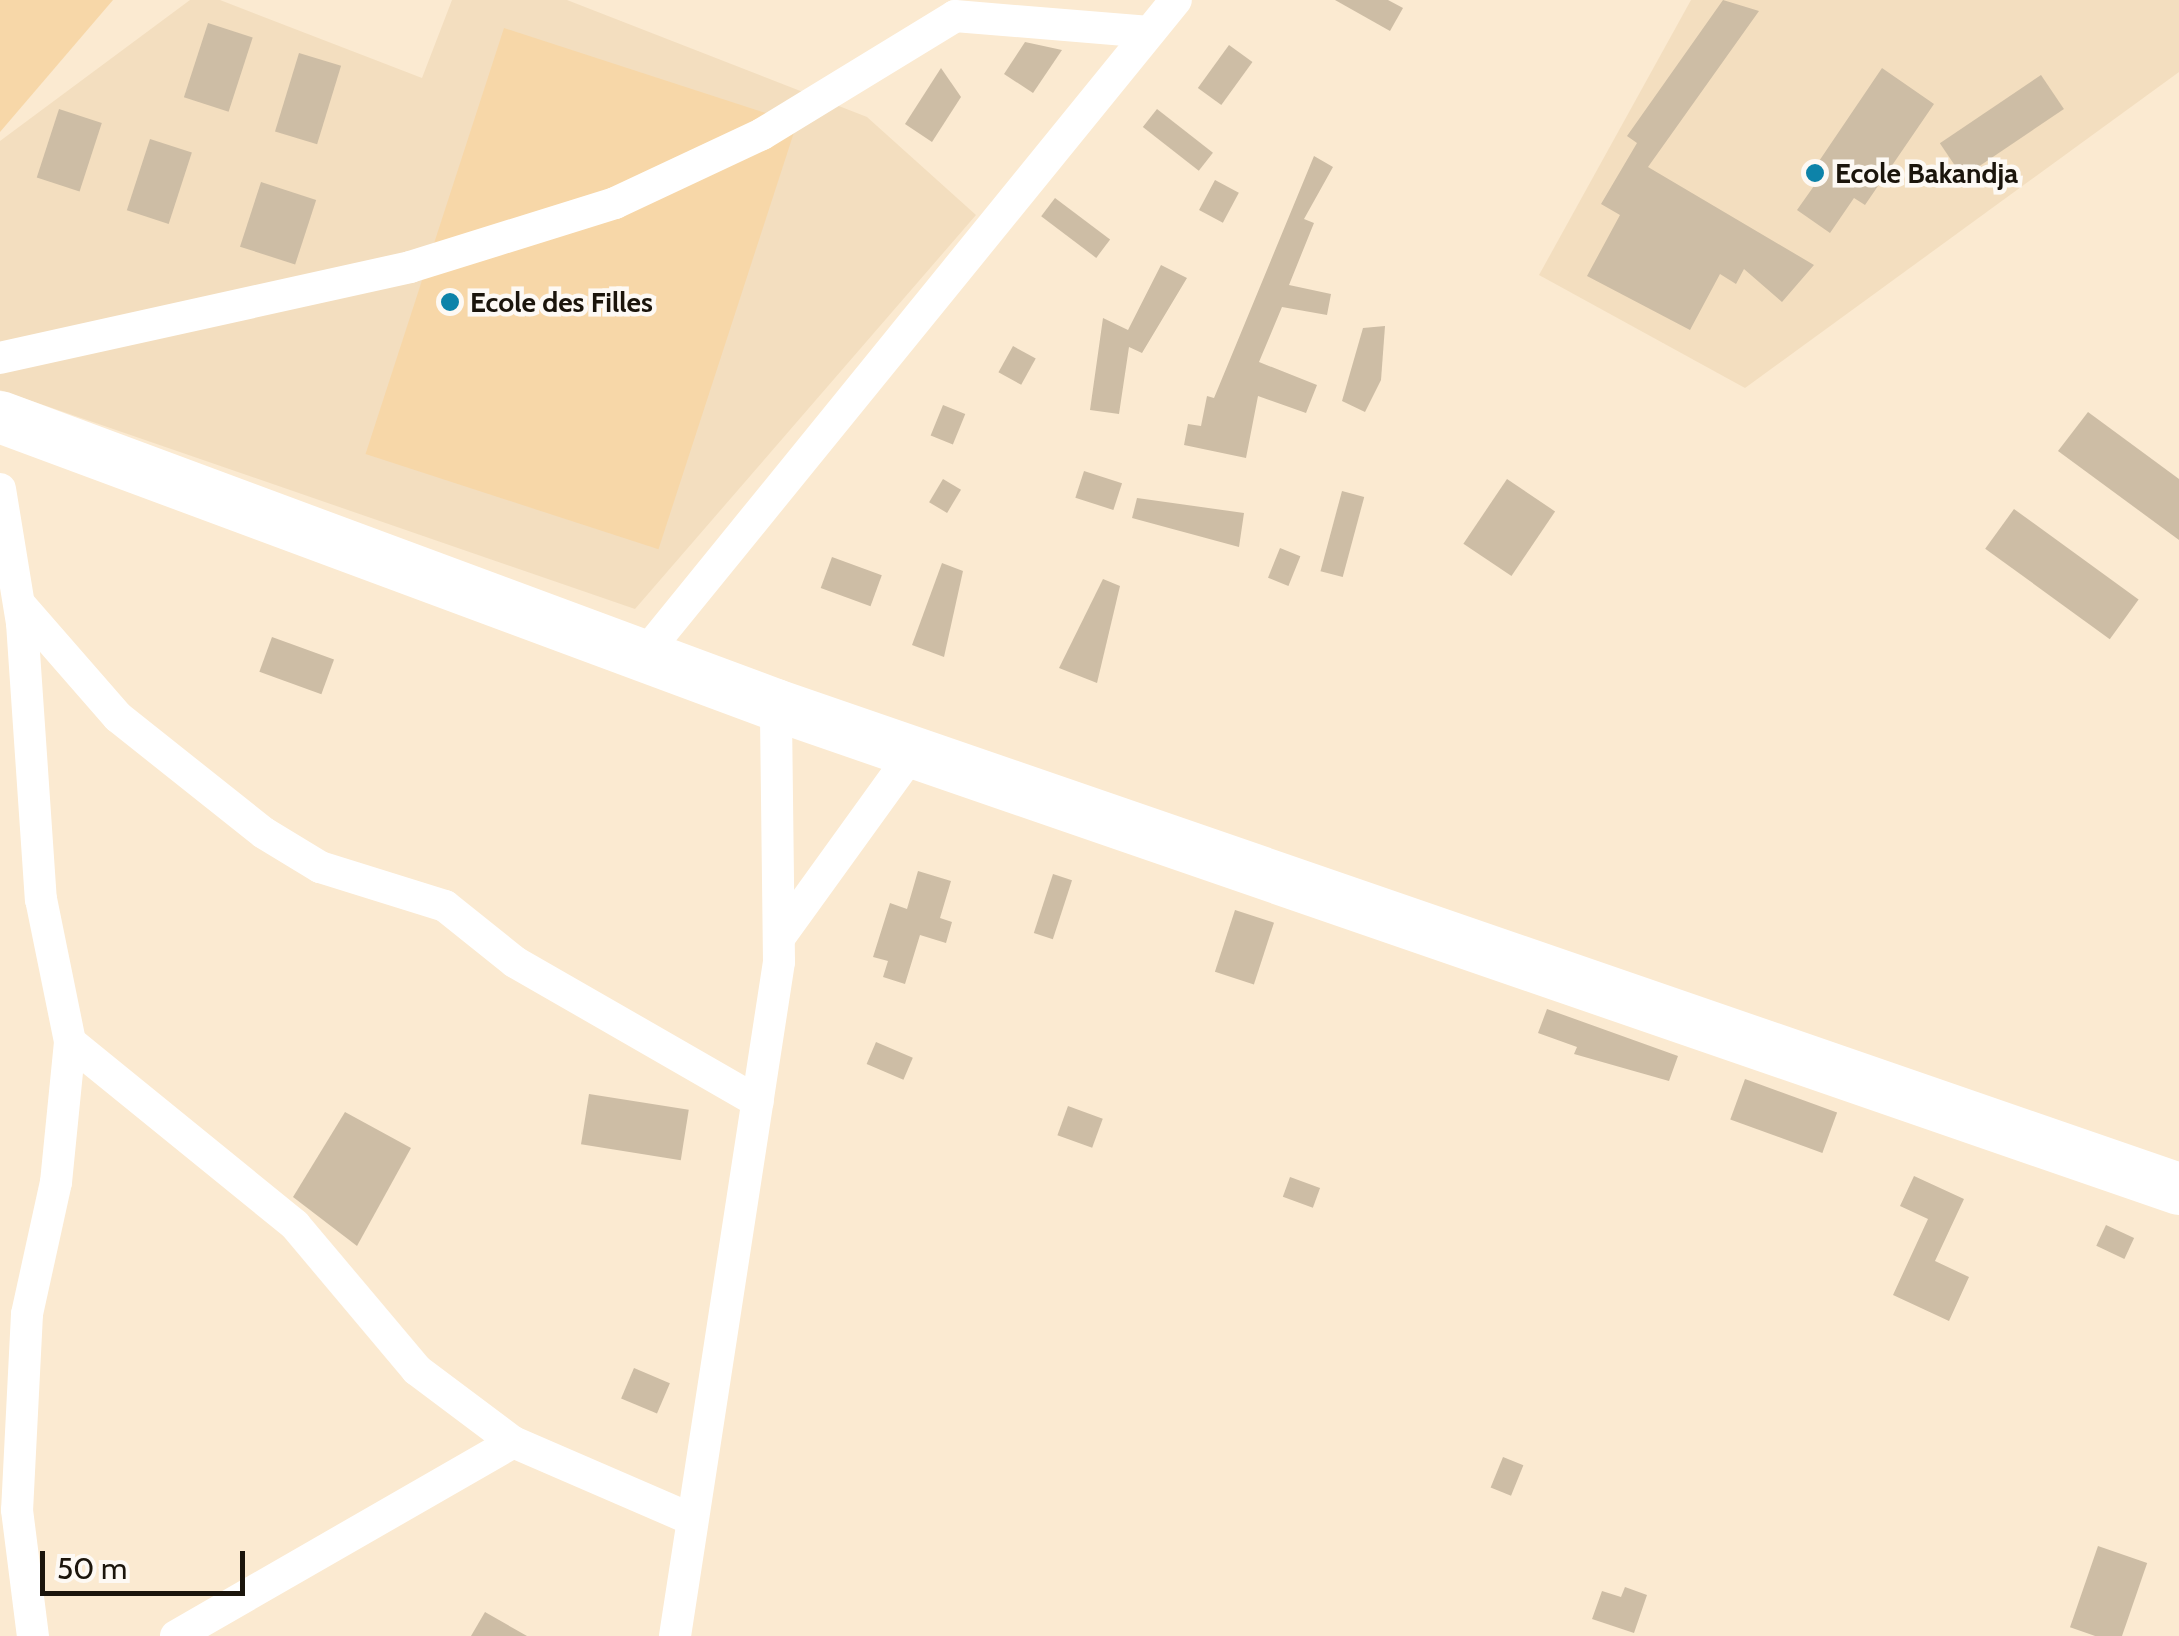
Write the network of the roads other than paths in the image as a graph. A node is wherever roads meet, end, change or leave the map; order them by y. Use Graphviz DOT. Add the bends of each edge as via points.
graph roads {
  1 [pos="1176,0"];
  2 [pos="1149,32"];
  3 [pos="0,358"];
  4 [pos="0,417"];
  5 [pos="0,489"];
  6 [pos="20,603"];
  7 [pos="643,656"];
  8 [pos="776,705"];
  9 [pos="914,751"];
  10 [pos="779,938"];
  11 [pos="70,1042"];
  12 [pos="758,1102"];
  13 [pos="2179,1189"];
  14 [pos="513,1442"];
  15 [pos="689,1518"];
  16 [pos="33,1636"];
  17 [pos="176,1636"];
  18 [pos="675,1636"];
  1 -- 2 [label="street"];
  2 -- 3 [label="street" via="955,16 762,134 615,203 410,267"];
  2 -- 7 [label="street"];
  4 -- 7 [label="main road"];
  5 -- 6 [label="street"];
  6 -- 11 [label="street" via="41,899"];
  6 -- 12 [label="street" via="128,726 264,833 320,867 445,906 515,962"];
  7 -- 8 [label="main road"];
  8 -- 9 [label="main road"];
  8 -- 10 [label="street"];
  9 -- 10 [label="street"];
  9 -- 13 [label="main road"];
  10 -- 12 [label="street"];
  11 -- 14 [label="street" via="296,1225 417,1370"];
  11 -- 16 [label="street" via="56,1182 27,1314 17,1510"];
  12 -- 15 [label="street"];
  14 -- 15 [label="street"];
  14 -- 17 [label="street"];
  15 -- 18 [label="street"];
}
